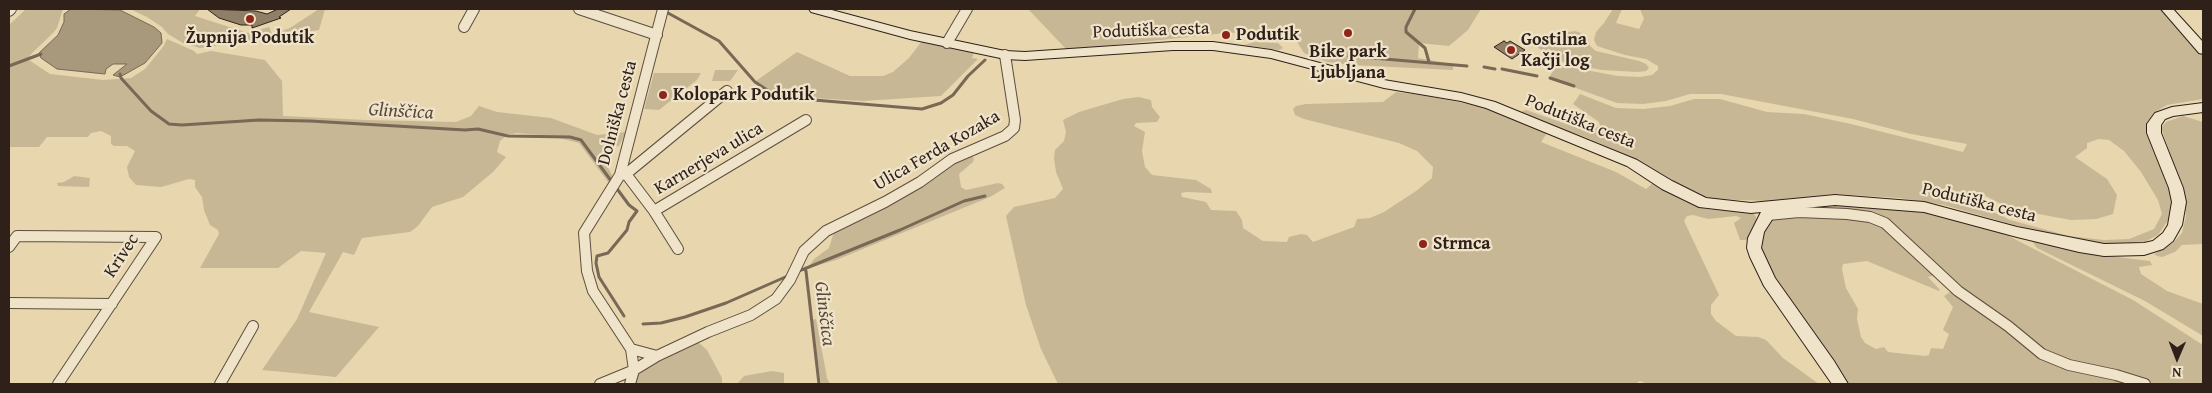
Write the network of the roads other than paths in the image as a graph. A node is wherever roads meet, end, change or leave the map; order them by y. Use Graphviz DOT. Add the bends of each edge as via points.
graph roads {
  1 [pos="474,9"];
  2 [pos="579,9"];
  3 [pos="663,9"];
  4 [pos="815,9"];
  5 [pos="967,9"];
  6 [pos="2167,9"];
  7 [pos="464,27"];
  8 [pos="657,34"];
  9 [pos="947,43"];
  10 [pos="2203,50"];
  11 [pos="1005,55"];
  12 [pos="727,91"];
  13 [pos="2203,108"];
  14 [pos="2187,109"];
  15 [pos="806,120"];
  16 [pos="2203,120"];
  17 [pos="619,180"];
  18 [pos="654,211"];
  19 [pos="1768,211"];
  20 [pos="9,247"];
  21 [pos="678,248"];
  22 [pos="9,303"];
  23 [pos="112,304"];
  24 [pos="253,326"];
  25 [pos="631,349"];
  26 [pos="657,356"];
  27 [pos="634,370"];
  28 [pos="58,384"];
  29 [pos="220,384"];
  30 [pos="600,384"];
  31 [pos="630,384"];
  32 [pos="1840,384"];
  33 [pos="2145,384"];
  1 -- 7 [label="street"];
  2 -- 8 [label="street"];
  3 -- 8 [label="street, Dolniška cesta"];
  4 -- 9 [label="street, Podutiška cesta"];
  5 -- 9 [label="street"];
  6 -- 10 [label="street"];
  8 -- 17 [label="street, Dolniška cesta"];
  9 -- 11 [label="street, Podutiška cesta"];
  11 -- 19 [label="street, Podutiška cesta" via="1173,46 1213,46 1271,54 1384,84 1490,105 1632,163 1690,198"];
  11 -- 26 [label="street, Ulica Ferda Kozaka" via="1014,128 994,142 952,159 920,182 826,231 804,251 790,280 776,299 750,316"];
  12 -- 17 [label="street"];
  13 -- 14 [label="street, Podutiška cesta"];
  14 -- 16 [label="street"];
  14 -- 19 [label="street, Podutiška cesta" via="2160,116 2154,124 2154,133 2176,188 2178,214 2168,237 2144,249 2123,251 2079,246 1924,206 1836,200"];
  15 -- 18 [label="street, Karnerjeva ulica"];
  17 -- 18 [label="street"];
  17 -- 25 [label="street, Dolniška cesta" via="587,225 584,246 593,290"];
  18 -- 21 [label="street"];
  19 -- 32 [label="street" via="1757,231 1754,248 1757,257 1769,282"];
  19 -- 33 [label="street" via="1847,214 1885,223 1958,291 2042,354 2069,365"];
  20 -- 23 [label="street, Krivec" via="17,236 156,237"];
  22 -- 23 [label="street"];
  23 -- 28 [label="street, Krivec"];
  24 -- 29 [label="street"];
  25 -- 26 [label="street"];
  25 -- 27 [label="street, Dolniška cesta"];
  26 -- 27 [label="street"];
  27 -- 30 [label="street"];
  27 -- 31 [label="street, Dolniška cesta"];
}
